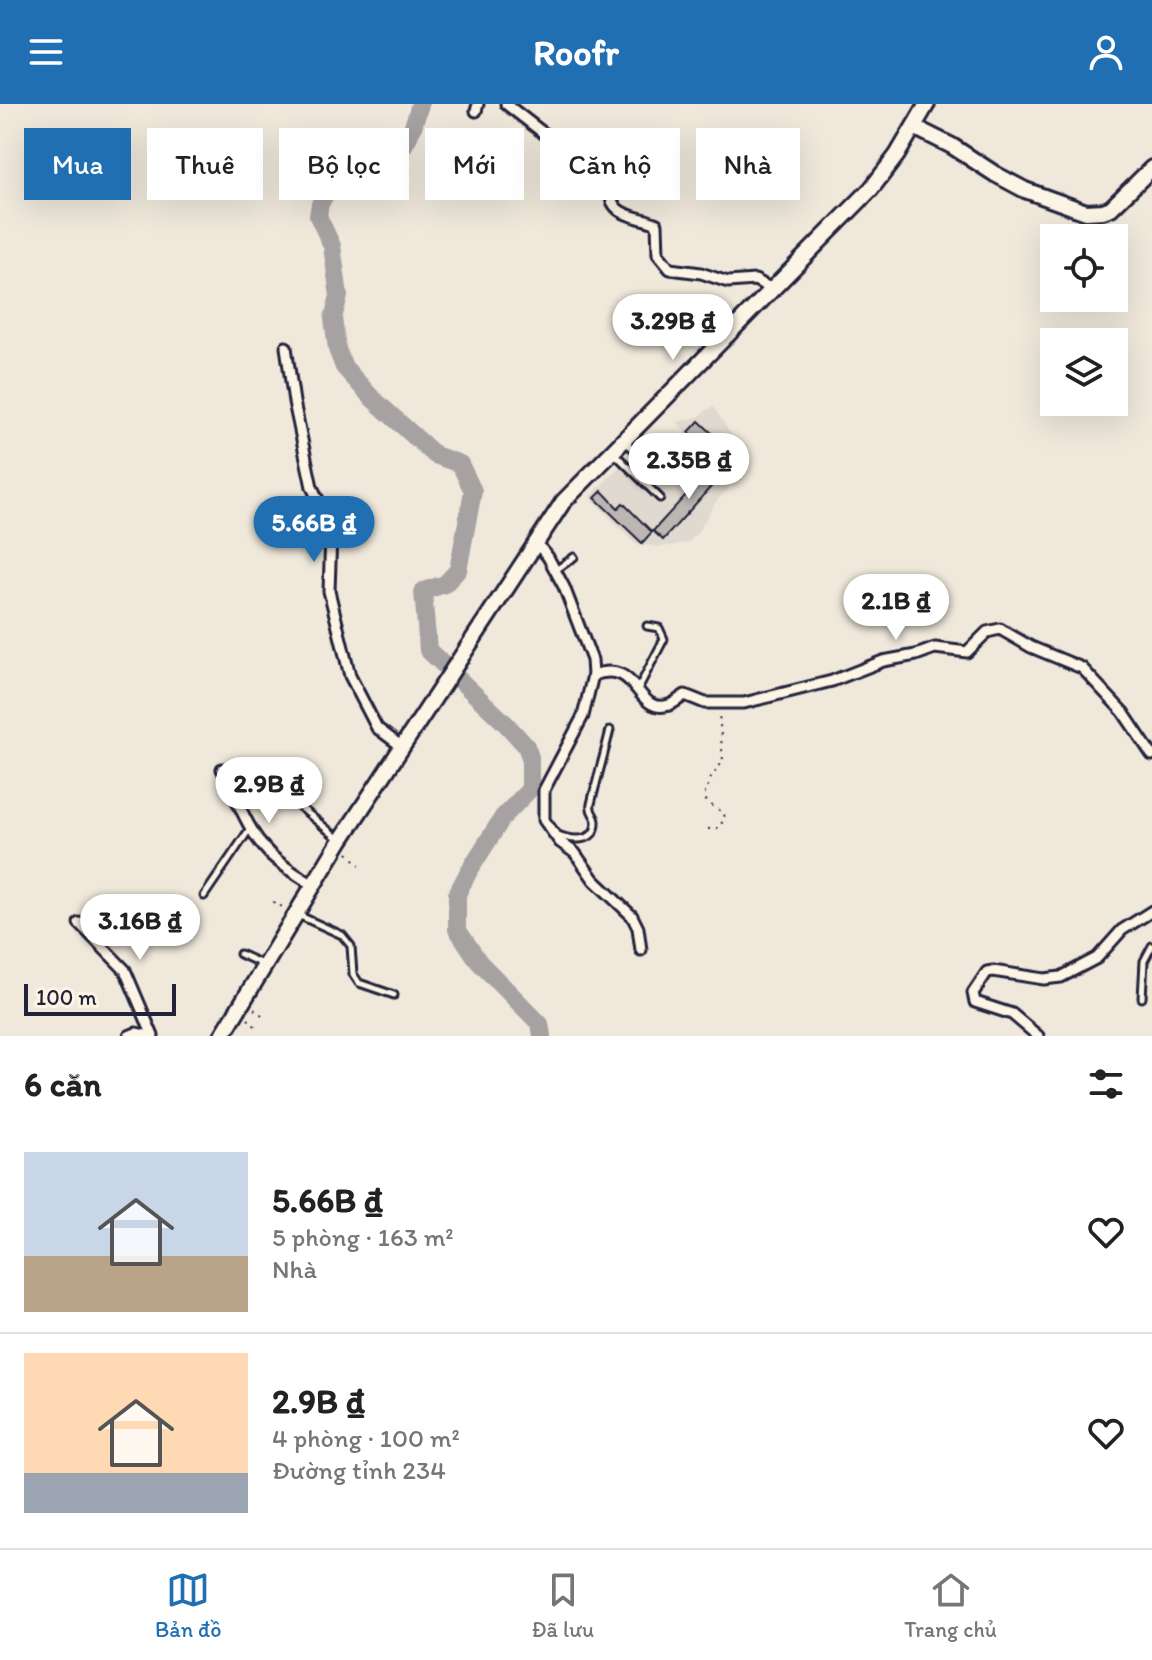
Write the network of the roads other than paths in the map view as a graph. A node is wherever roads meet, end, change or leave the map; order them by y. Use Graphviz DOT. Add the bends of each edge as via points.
graph roads {
  1 [pos="506,104"];
  2 [pos="927,104"];
  3 [pos="914,127"];
  4 [pos="1152,168"];
  5 [pos="772,289"];
  6 [pos="286,347"];
  7 [pos="618,446"];
  8 [pos="702,452"];
  9 [pos="660,498"];
  10 [pos="535,541"];
  11 [pos="574,557"];
  12 [pos="556,570"];
  13 [pos="647,626"];
  14 [pos="593,675"];
  15 [pos="638,689"];
  16 [pos="610,730"];
  17 [pos="401,746"];
  18 [pos="1152,755"];
  19 [pos="222,769"];
  20 [pos="276,787"];
  21 [pos="251,826"];
  22 [pos="552,831"];
  23 [pos="340,842"];
  24 [pos="313,885"];
  25 [pos="204,896"];
  26 [pos="1152,911"];
  27 [pos="297,915"];
  28 [pos="79,923"];
  29 [pos="1152,946"];
  30 [pos="641,950"];
  31 [pos="240,954"];
  32 [pos="265,966"];
  33 [pos="394,995"];
  34 [pos="1142,998"];
  35 [pos="129,1036"];
  36 [pos="151,1036"];
  37 [pos="222,1036"];
  38 [pos="1038,1036"];
  1 -- 5 [label="street" via="578,160 608,164 613,204 627,216 657,224 658,254 666,267 728,282 755,280"];
  2 -- 3 [label="main road"];
  3 -- 4 [label="main road" via="1005,180 1086,212 1111,208"];
  3 -- 5 [label="main road" via="871,189"];
  5 -- 7 [label="main road"];
  6 -- 17 [label="street" via="312,487 331,534 329,591 350,676 377,728"];
  7 -- 8 [label="lane" via="670,480 682,479"];
  7 -- 9 [label="lane"];
  7 -- 10 [label="main road" via="563,502"];
  10 -- 12 [label="street"];
  10 -- 17 [label="main road"];
  11 -- 12 [label="lane"];
  12 -- 14 [label="street" via="592,660"];
  13 -- 15 [label="lane" via="659,628 664,639"];
  14 -- 15 [label="street" via="622,674"];
  14 -- 22 [label="street" via="583,716 544,790 543,813"];
  15 -- 18 [label="street" via="653,705 669,705 685,695 699,702 744,703 935,648 967,652 987,632 1000,629 1082,668 1123,712"];
  16 -- 22 [label="lane" via="590,806 596,819 592,832 574,840"];
  17 -- 23 [label="main road"];
  19 -- 21 [label="street"];
  20 -- 23 [label="lane"];
  21 -- 24 [label="street" via="266,850"];
  21 -- 25 [label="lane"];
  22 -- 30 [label="street" via="632,916"];
  23 -- 24 [label="main road"];
  24 -- 27 [label="main road"];
  26 -- 38 [label="street" via="1122,930 1097,958 1061,977 987,972 973,993 975,1002 1012,1014"];
  27 -- 32 [label="main road"];
  27 -- 33 [label="lane" via="342,935 351,946 351,965 359,983"];
  28 -- 36 [label="street" via="125,970"];
  29 -- 34 [label="lane" via="1144,961"];
  31 -- 32 [label="lane"];
  32 -- 37 [label="main road"];
  35 -- 36 [label="street"];
}
